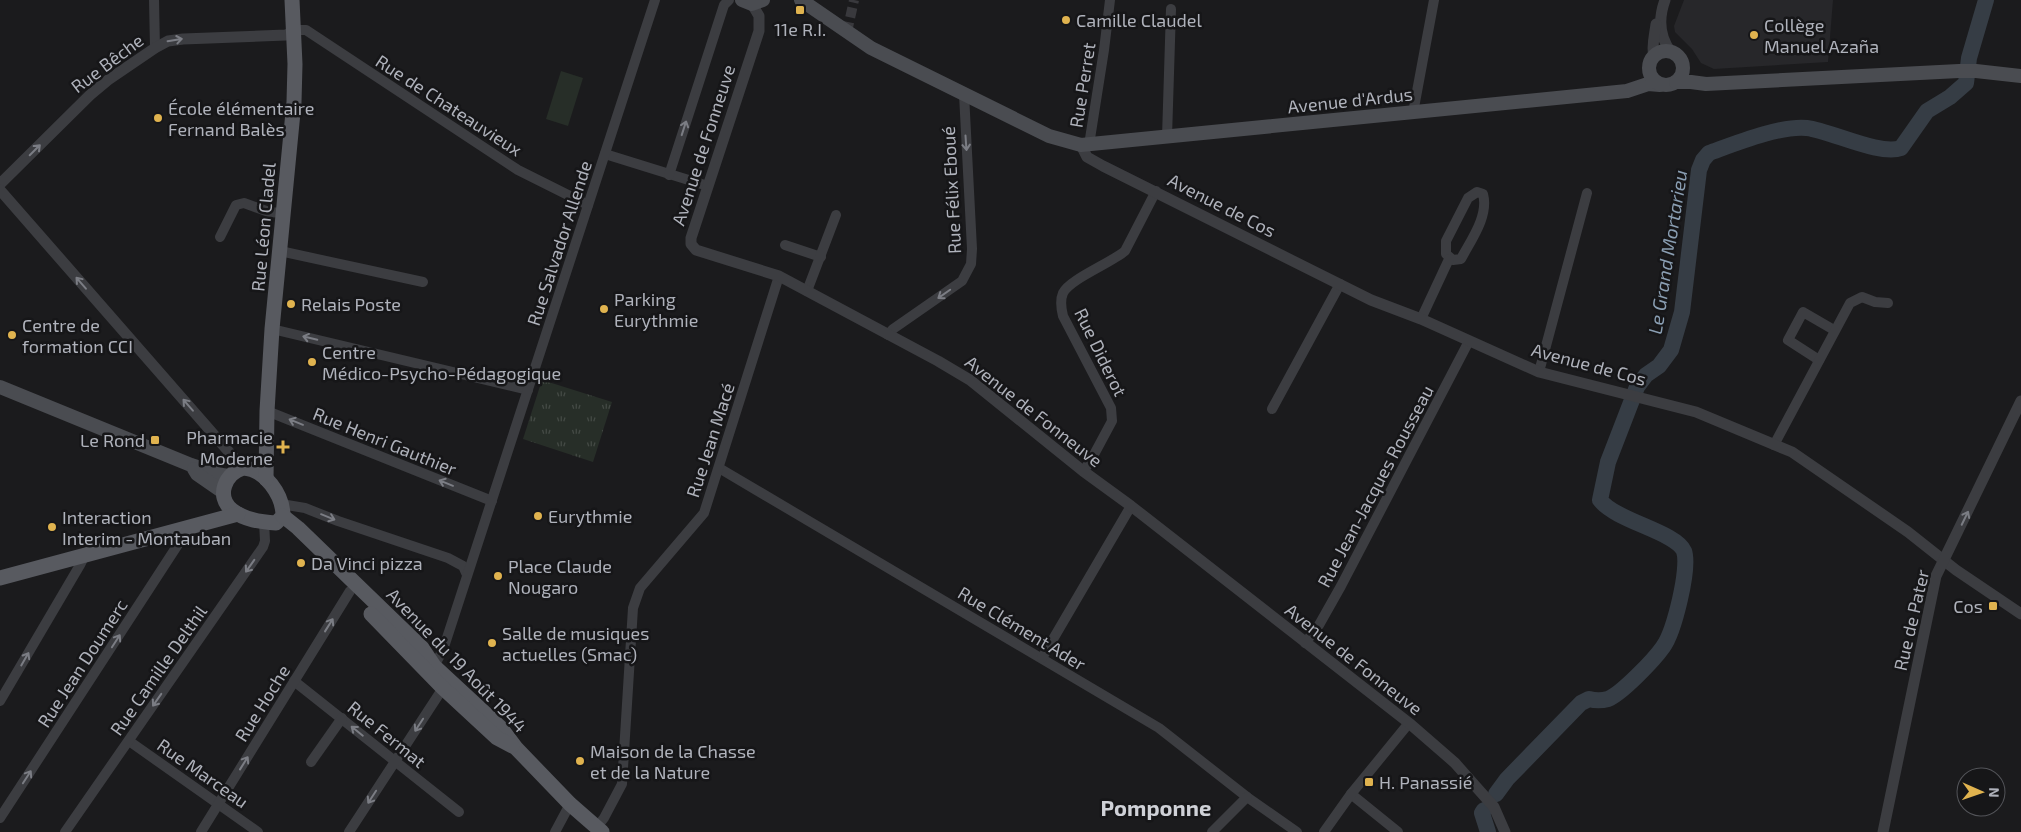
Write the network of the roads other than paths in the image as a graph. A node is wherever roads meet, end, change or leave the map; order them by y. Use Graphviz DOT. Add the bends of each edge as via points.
graph roads {
  1 [pos="154,0"];
  2 [pos="292,0"];
  3 [pos="656,0"];
  4 [pos="729,0"];
  5 [pos="801,0"];
  6 [pos="1110,0"];
  7 [pos="1434,0"];
  8 [pos="752,1"];
  9 [pos="1664,3"];
  10 [pos="1172,9"];
  11 [pos="294,32"];
  12 [pos="154,48"];
  13 [pos="1676,57"];
  14 [pos="1652,60"];
  15 [pos="2021,76"];
  16 [pos="1676,82"];
  17 [pos="1713,82"];
  18 [pos="1660,85"];
  19 [pos="1622,90"];
  20 [pos="964,94"];
  21 [pos="1413,113"];
  22 [pos="1167,137"];
  23 [pos="1085,145"];
  24 [pos="605,154"];
  25 [pos="669,175"];
  26 [pos="0,184"];
  27 [pos="708,186"];
  28 [pos="0,190"];
  29 [pos="1156,192"];
  30 [pos="1587,193"];
  31 [pos="588,205"];
  32 [pos="283,213"];
  33 [pos="836,215"];
  34 [pos="220,237"];
  35 [pos="785,245"];
  36 [pos="280,251"];
  37 [pos="821,257"];
  38 [pos="1449,258"];
  39 [pos="779,276"];
  40 [pos="423,282"];
  41 [pos="1340,284"];
  42 [pos="807,292"];
  43 [pos="1888,303"];
  44 [pos="1421,319"];
  45 [pos="272,329"];
  46 [pos="1834,330"];
  47 [pos="888,335"];
  48 [pos="1469,341"];
  49 [pos="1819,360"];
  50 [pos="1539,372"];
  51 [pos="0,387"];
  52 [pos="528,390"];
  53 [pos="2021,401"];
  54 [pos="1272,409"];
  55 [pos="266,411"];
  56 [pos="266,427"];
  57 [pos="1774,445"];
  58 [pos="191,464"];
  59 [pos="246,468"];
  60 [pos="718,468"];
  61 [pos="1083,471"];
  62 [pos="229,476"];
  63 [pos="266,479"];
  64 [pos="223,492"];
  65 [pos="492,502"];
  66 [pos="1131,506"];
  67 [pos="238,514"];
  68 [pos="276,516"];
  69 [pos="190,526"];
  70 [pos="475,553"];
  71 [pos="84,555"];
  72 [pos="448,558"];
  73 [pos="1943,562"];
  74 [pos="468,575"];
  75 [pos="0,578"];
  76 [pos="350,592"];
  77 [pos="2021,614"];
  78 [pos="1305,643"];
  79 [pos="1042,658"];
  80 [pos="434,666"];
  81 [pos="294,681"];
  82 [pos="448,685"];
  83 [pos="0,702"];
  84 [pos="342,718"];
  85 [pos="1409,723"];
  86 [pos="129,741"];
  87 [pos="395,761"];
  88 [pos="311,762"];
  89 [pos="1351,794"];
  90 [pos="1247,797"];
  91 [pos="218,804"];
  92 [pos="570,804"];
  93 [pos="459,812"];
  94 [pos="0,818"];
  95 [pos="600,829"];
  96 [pos="65,832"];
  97 [pos="201,832"];
  98 [pos="258,832"];
  99 [pos="349,832"];
  100 [pos="556,832"];
  101 [pos="1212,832"];
  102 [pos="1297,832"];
  103 [pos="1324,832"];
  104 [pos="1398,832"];
  105 [pos="1505,832"];
  106 [pos="1883,832"];
  1 -- 12 [label="street"];
  2 -- 11 [label="main road, Rue Léon Cladel"];
  3 -- 24 [label="street, Rue Salvador Allende"];
  25 -- 4 [label="street, one-way" via="724,5"];
  5 -- 20 [label="main road" via="871,48"];
  6 -- 23 [label="street, Rue Perret" via="1104,50"];
  7 -- 21 [label="street"];
  8 -- 27 [label="street, Avenue de Fonneuve" via="759,16 759,31"];
  9 -- 13 [label="street" via="1660,25 1662,37"];
  9 -- 14 [label="street" via="1655,26"];
  10 -- 22 [label="street"];
  12 -- 11 [label="street, Rue Bêche, one-way" via="168,41 183,39"];
  11 -- 31 [label="street, Rue de Chateauvieux" via="306,30 518,170"];
  11 -- 32 [label="main road, Rue Léon Cladel" via="294,102"];
  26 -- 12 [label="street, Rue Bêche, one-way" via="90,95"];
  13 -- 14 [label="main road" via="1662,52"];
  13 -- 16 [label="main road" via="1682,73"];
  13 -- 17 [label="main road" via="1700,78"];
  14 -- 18 [label="main road" via="1650,74"];
  14 -- 19 [label="main road" via="1636,81"];
  15 -- 17 [label="main road" via="1959,71"];
  16 -- 17 [label="main road"];
  16 -- 18 [label="main road"];
  18 -- 19 [label="main road, Avenue d'Ardus" via="1648,84"];
  19 -- 21 [label="main road, Avenue d'Ardus"];
  20 -- 23 [label="main road" via="1049,136"];
  20 -- 47 [label="street, Rue Félix Eboué, one-way" via="971,264 962,281"];
  21 -- 22 [label="main road, Avenue d'Ardus"];
  22 -- 23 [label="main road, Avenue d'Ardus"];
  23 -- 29 [label="street, Avenue de Cos" via="1087,157"];
  24 -- 25 [label="street"];
  24 -- 31 [label="street, Rue Salvador Allende"];
  25 -- 27 [label="street"];
  27 -- 39 [label="street, Avenue de Fonneuve" via="691,244 696,250"];
  59 -- 28 [label="street, one-way"];
  29 -- 41 [label="street, Avenue de Cos"];
  29 -- 61 [label="street, Rue Diderot" via="1125,252 1069,285 1063,293 1062,316 1111,408 1112,422"];
  30 -- 50 [label="street"];
  31 -- 52 [label="street, Rue Salvador Allende"];
  32 -- 34 [label="street" via="269,212 244,203 236,205"];
  32 -- 36 [label="main road, Rue Léon Cladel"];
  33 -- 37 [label="street"];
  35 -- 37 [label="street"];
  36 -- 40 [label="street"];
  36 -- 45 [label="main road, Rue Léon Cladel"];
  37 -- 42 [label="street"];
  38 -- 38 [label="street" via="1461,259 1480,221 1485,202 1483,194 1478,192 1468,198 1446,241"];
  38 -- 44 [label="street"];
  39 -- 42 [label="street, Avenue de Fonneuve"];
  39 -- 60 [label="street, Rue Jean Macé"];
  41 -- 44 [label="street, Avenue de Cos"];
  41 -- 54 [label="street"];
  42 -- 47 [label="street, Avenue de Fonneuve"];
  43 -- 46 [label="street" via="1862,297 1850,303"];
  44 -- 48 [label="street, Avenue de Cos"];
  52 -- 45 [label="street, one-way"];
  45 -- 55 [label="main road, Rue Léon Cladel"];
  46 -- 49 [label="street"];
  46 -- 49 [label="street" via="1803,312 1788,340"];
  47 -- 61 [label="street, Avenue de Fonneuve" via="970,380"];
  48 -- 50 [label="street, Avenue de Cos"];
  48 -- 78 [label="street, Rue Jean-Jacques Rousseau" via="1341,586"];
  49 -- 57 [label="street"];
  50 -- 57 [label="street, Avenue de Cos" via="1696,412"];
  51 -- 58 [label="main road"];
  52 -- 65 [label="street, Rue Salvador Allende"];
  73 -- 53 [label="street, Rue de Pater, one-way"];
  55 -- 56 [label="main road, Rue Léon Cladel"];
  65 -- 55 [label="street, Rue Henri Gauthier, one-way"];
  56 -- 59 [label="main road, Rue Léon Cladel" via="258,450"];
  56 -- 63 [label="main road, Rue Léon Cladel"];
  57 -- 73 [label="street, Avenue de Cos" via="1792,452 1872,507"];
  58 -- 62 [label="main road"];
  58 -- 64 [label="main road" via="197,474"];
  59 -- 62 [label="main road"];
  59 -- 63 [label="main road" via="256,470"];
  60 -- 79 [label="street, Rue Clément Ader"];
  60 -- 95 [label="street, Rue Jean Macé" via="704,513 640,588 633,608 622,784"];
  61 -- 66 [label="street, Avenue de Fonneuve"];
  62 -- 64 [label="main road"];
  63 -- 68 [label="main road" via="275,491"];
  64 -- 67 [label="main road" via="227,504"];
  65 -- 70 [label="street, Rue Salvador Allende"];
  66 -- 78 [label="street, Avenue de Fonneuve"];
  66 -- 79 [label="street"];
  67 -- 68 [label="main road"];
  67 -- 69 [label="main road"];
  68 -- 72 [label="street, one-way" via="305,508"];
  68 -- 76 [label="main road, Avenue du 19 Août 1944"];
  68 -- 80 [label="main road, Avenue du 19 Août 1944" via="298,528 422,648"];
  68 -- 86 [label="street, Rue Camille Delthil, one-way" via="263,547"];
  69 -- 71 [label="main road"];
  94 -- 69 [label="street, Rue Jean Doumerc, one-way"];
  70 -- 72 [label="street"];
  70 -- 74 [label="street, Rue Salvador Allende"];
  71 -- 75 [label="main road"];
  83 -- 71 [label="street, one-way"];
  72 -- 74 [label="street" via="462,566"];
  73 -- 77 [label="street, Avenue de Cos"];
  73 -- 106 [label="street, Rue de Pater" via="1936,576 1924,627"];
  74 -- 80 [label="street, Rue Salvador Allende" via="443,650"];
  81 -- 76 [label="street, Rue Hoche, one-way"];
  76 -- 82 [label="main road, Avenue du 19 Août 1944"];
  78 -- 85 [label="street, Avenue de Fonneuve"];
  79 -- 90 [label="street, Rue Clément Ader" via="1159,728"];
  80 -- 82 [label="main road, Avenue du 19 Août 1944"];
  81 -- 84 [label="street, Rue Fermat"];
  91 -- 81 [label="street, Rue Hoche, one-way"];
  82 -- 87 [label="street, one-way"];
  82 -- 92 [label="main road, Avenue du 19 Août 1944" via="484,719 497,738 516,748"];
  87 -- 84 [label="street, Rue Fermat, one-way"];
  84 -- 88 [label="street"];
  85 -- 89 [label="street"];
  85 -- 105 [label="street, Avenue de Fonneuve" via="1455,762 1494,807"];
  86 -- 91 [label="street, Rue Marceau"];
  86 -- 96 [label="street, Rue Camille Delthil"];
  87 -- 93 [label="street, Rue Fermat"];
  87 -- 99 [label="street, one-way"];
  89 -- 103 [label="street"];
  89 -- 104 [label="street"];
  90 -- 101 [label="street"];
  90 -- 102 [label="street, Rue Clément Ader"];
  91 -- 97 [label="street, Rue Hoche"];
  91 -- 98 [label="street, Rue Marceau"];
  92 -- 95 [label="main road, Avenue du 19 Août 1944"];
  92 -- 100 [label="street"];
}
